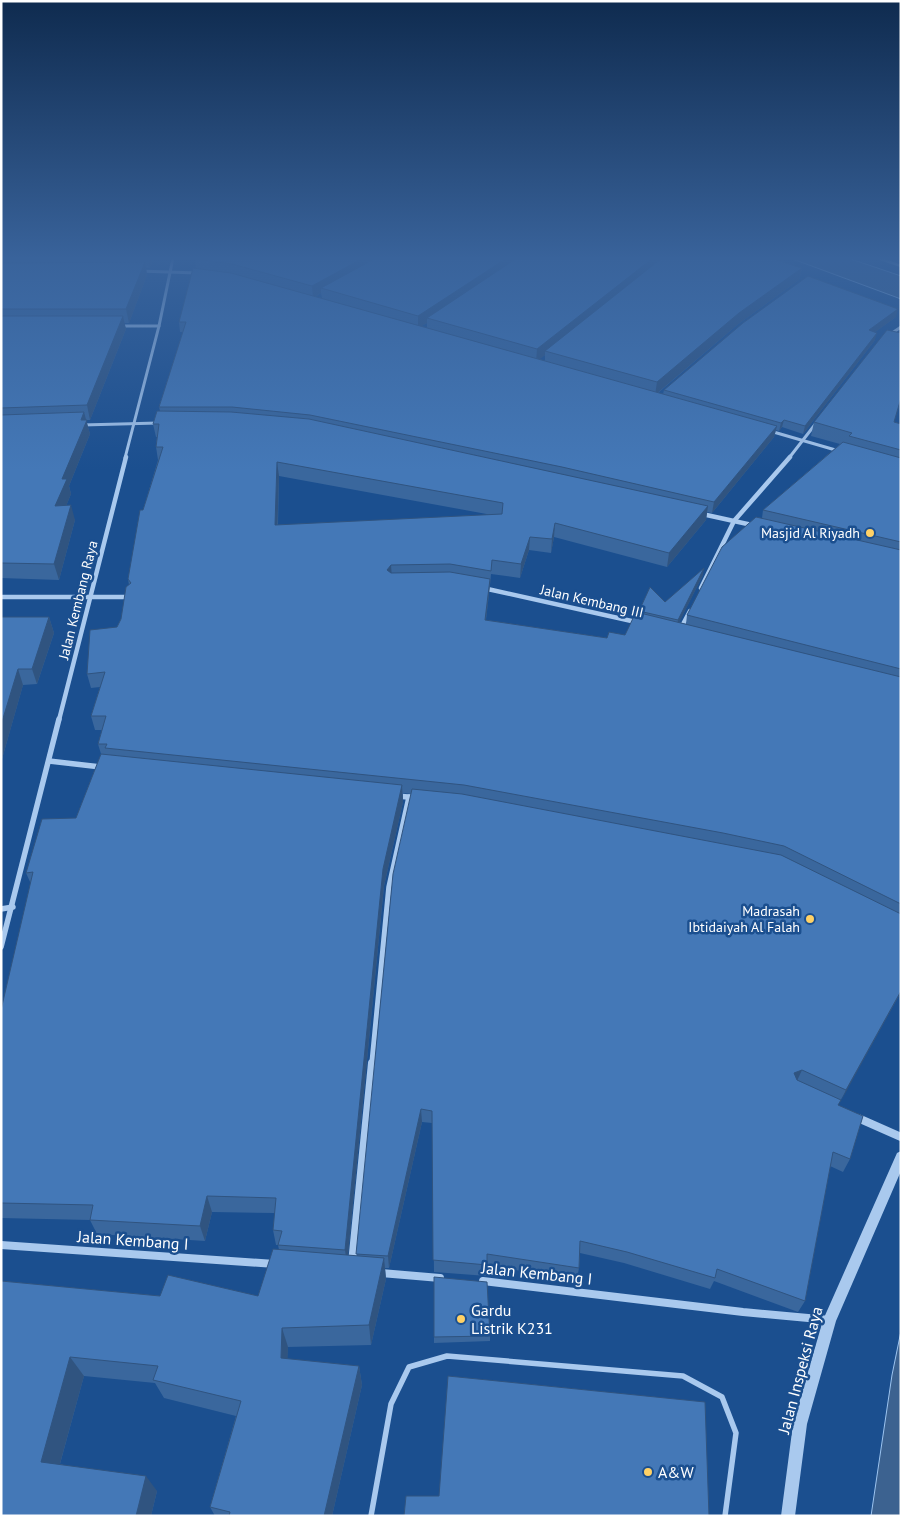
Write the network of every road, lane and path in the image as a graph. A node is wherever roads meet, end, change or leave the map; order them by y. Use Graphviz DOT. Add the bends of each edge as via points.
graph roads {
  1 [pos="158,329"];
  2 [pos="898,329"];
  3 [pos="886,336"];
  4 [pos="819,418"];
  5 [pos="163,423"];
  6 [pos="133,424"];
  7 [pos="78,426"];
  8 [pos="767,430"];
  9 [pos="804,441"];
  10 [pos="848,454"];
  11 [pos="696,512"];
  12 [pos="734,521"];
  13 [pos="762,528"];
  14 [pos="473,585"];
  15 [pos="700,589"];
  16 [pos="1,597"];
  17 [pos="130,597"];
  18 [pos="91,598"];
  19 [pos="692,606"];
  20 [pos="642,624"];
  21 [pos="688,635"];
  22 [pos="49,762"];
  23 [pos="111,768"];
  24 [pos="389,795"];
  25 [pos="409,797"];
  26 [pos="427,800"];
  27 [pos="13,907"];
  28 [pos="1,909"];
  29 [pos="1,946"];
  30 [pos="850,1115"];
  31 [pos="901,1137"];
  32 [pos="901,1157"];
  33 [pos="1,1245"];
  34 [pos="283,1265"];
  35 [pos="352,1271"];
  36 [pos="371,1272"];
  37 [pos="450,1279"];
  38 [pos="470,1280"];
  39 [pos="830,1320"];
  40 [pos="371,1516"];
  41 [pos="725,1516"];
  42 [pos="788,1516"];
  1 -- 6 [label="street, Jalan Kembang Raya"];
  2 -- 3 [label="street"];
  4 -- 9 [label="street"];
  5 -- 6 [label="street"];
  6 -- 7 [label="street"];
  6 -- 18 [label="street, Jalan Kembang Raya"];
  8 -- 9 [label="street"];
  9 -- 10 [label="street"];
  9 -- 12 [label="street"];
  11 -- 12 [label="street"];
  12 -- 13 [label="street"];
  12 -- 15 [label="street"];
  14 -- 20 [label="street, Jalan Kembang III"];
  16 -- 18 [label="street"];
  17 -- 18 [label="street"];
  18 -- 22 [label="street, Jalan Kembang Raya"];
  19 -- 21 [label="street" via="679,632"];
  22 -- 23 [label="street"];
  22 -- 27 [label="street, Jalan Kembang Raya"];
  24 -- 25 [label="street"];
  25 -- 26 [label="street"];
  25 -- 35 [label="street" via="389,887"];
  27 -- 28 [label="street"];
  27 -- 29 [label="street, Jalan Kembang Raya"];
  30 -- 31 [label="street"];
  32 -- 39 [label="street, Jalan Inspeksi Raya"];
  33 -- 34 [label="street, Jalan Kembang I"];
  36 -- 37 [label="street"];
  38 -- 39 [label="street, Jalan Kembang I"];
  39 -- 42 [label="street, Jalan Inspeksi Raya" via="800,1424"];
  40 -- 41 [label="lane" via="391,1404 409,1367 446,1356 683,1376 722,1397 736,1433"];
}
